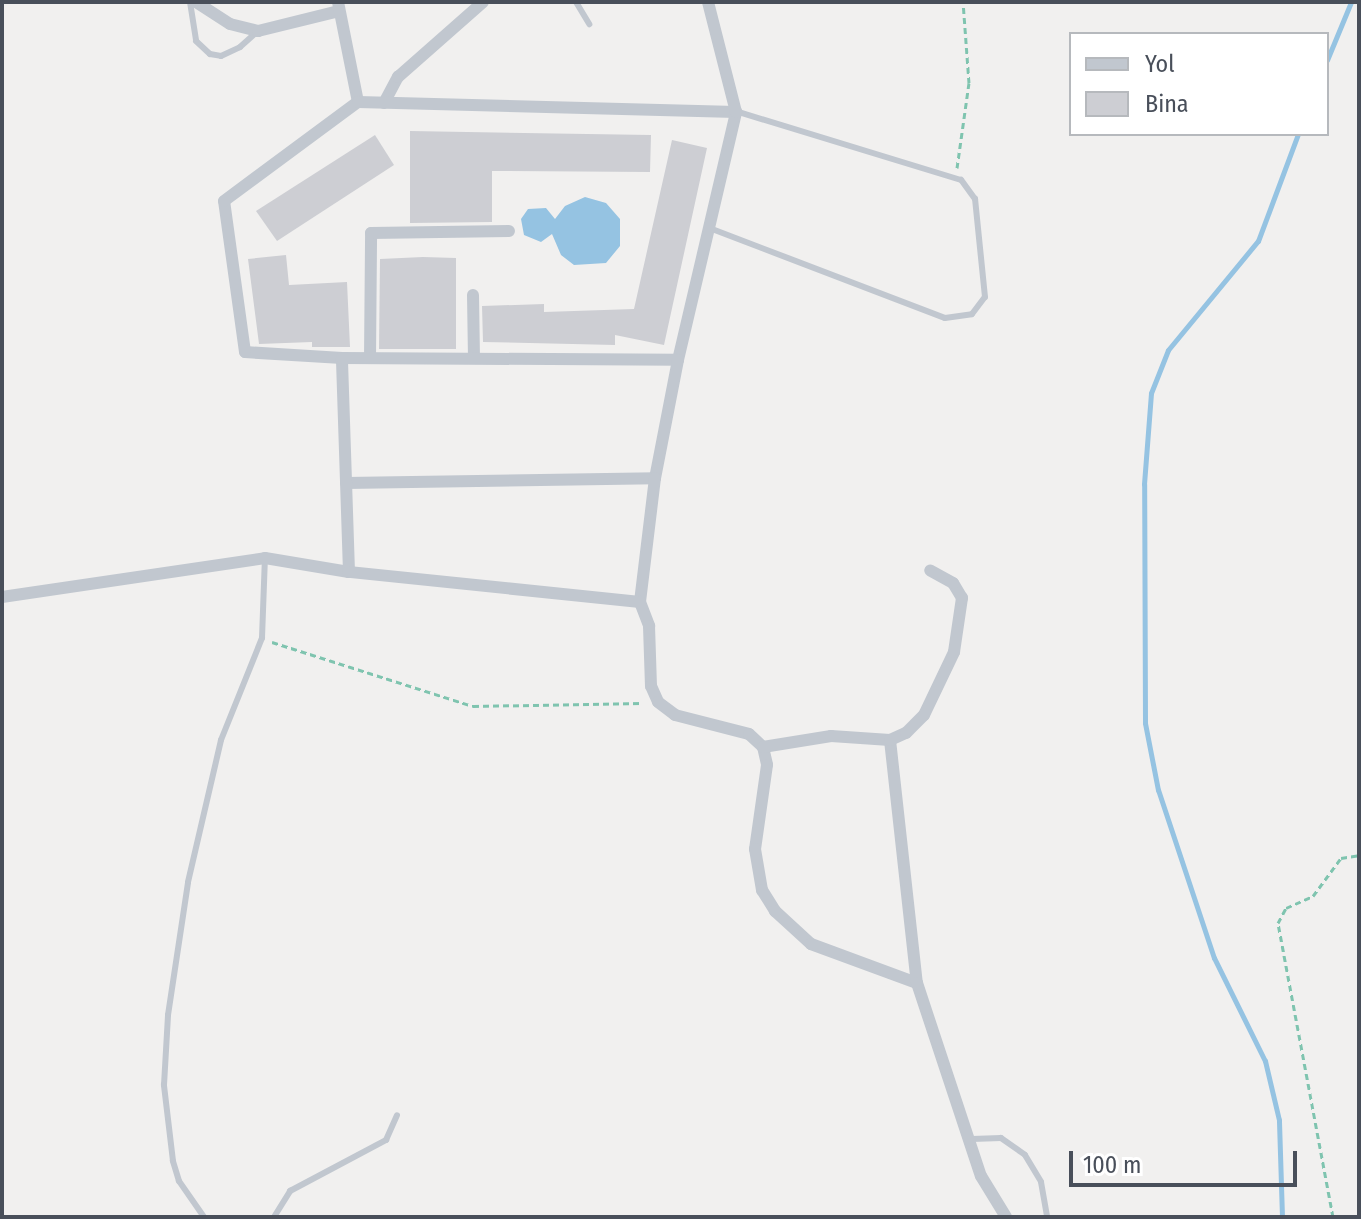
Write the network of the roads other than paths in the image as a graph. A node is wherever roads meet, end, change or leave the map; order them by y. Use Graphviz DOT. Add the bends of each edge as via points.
graph roads {
  1 [pos="193,2"];
  2 [pos="483,2"];
  3 [pos="576,2"];
  4 [pos="708,2"];
  5 [pos="339,6"];
  6 [pos="589,24"];
  7 [pos="258,31"];
  8 [pos="358,102"];
  9 [pos="384,103"];
  10 [pos="736,112"];
  11 [pos="712,229"];
  12 [pos="509,231"];
  13 [pos="473,295"];
  14 [pos="474,357"];
  15 [pos="342,358"];
  16 [pos="370,358"];
  17 [pos="678,360"];
  18 [pos="655,478"];
  19 [pos="346,483"];
  20 [pos="265,558"];
  21 [pos="930,570"];
  22 [pos="349,572"];
  23 [pos="2,597"];
  24 [pos="640,602"];
  25 [pos="890,740"];
  26 [pos="763,747"];
  27 [pos="917,983"];
  28 [pos="397,1115"];
  29 [pos="972,1139"];
  30 [pos="204,1217"];
  31 [pos="274,1217"];
  32 [pos="1006,1217"];
  33 [pos="1047,1217"];
  1 -- 7 [label="street" via="230,24"];
  1 -- 7 [label="lane" via="196,41 210,54 221,56 240,47"];
  2 -- 9 [label="street" via="398,77"];
  3 -- 6 [label="lane"];
  4 -- 10 [label="street"];
  5 -- 7 [label="street"];
  5 -- 8 [label="street"];
  8 -- 9 [label="street"];
  8 -- 15 [label="street" via="224,201 245,352"];
  9 -- 10 [label="street"];
  10 -- 11 [label="street"];
  10 -- 11 [label="lane" via="956,176 975,199 987,290 978,309 957,319"];
  11 -- 17 [label="street"];
  12 -- 16 [label="street" via="371,233"];
  13 -- 14 [label="street"];
  14 -- 16 [label="street"];
  14 -- 17 [label="street"];
  15 -- 16 [label="street"];
  15 -- 19 [label="street"];
  17 -- 18 [label="street"];
  18 -- 19 [label="street"];
  18 -- 24 [label="street"];
  19 -- 22 [label="street"];
  20 -- 22 [label="street"];
  20 -- 23 [label="street"];
  20 -- 30 [label="lane" via="262,638 221,740 171,980 167,1117 175,1171"];
  21 -- 25 [label="street" via="953,583 962,598 954,652 924,715"];
  22 -- 24 [label="street"];
  24 -- 26 [label="street" via="649,626 651,686 658,702 675,715 749,734"];
  25 -- 26 [label="street" via="831,736"];
  25 -- 27 [label="street"];
  26 -- 27 [label="street" via="767,765 755,849 768,901 811,944"];
  27 -- 29 [label="street"];
  28 -- 31 [label="lane" via="386,1140 290,1191"];
  29 -- 32 [label="street" via="987,1189"];
  29 -- 33 [label="lane" via="1001,1138 1025,1155 1041,1182"];
}
